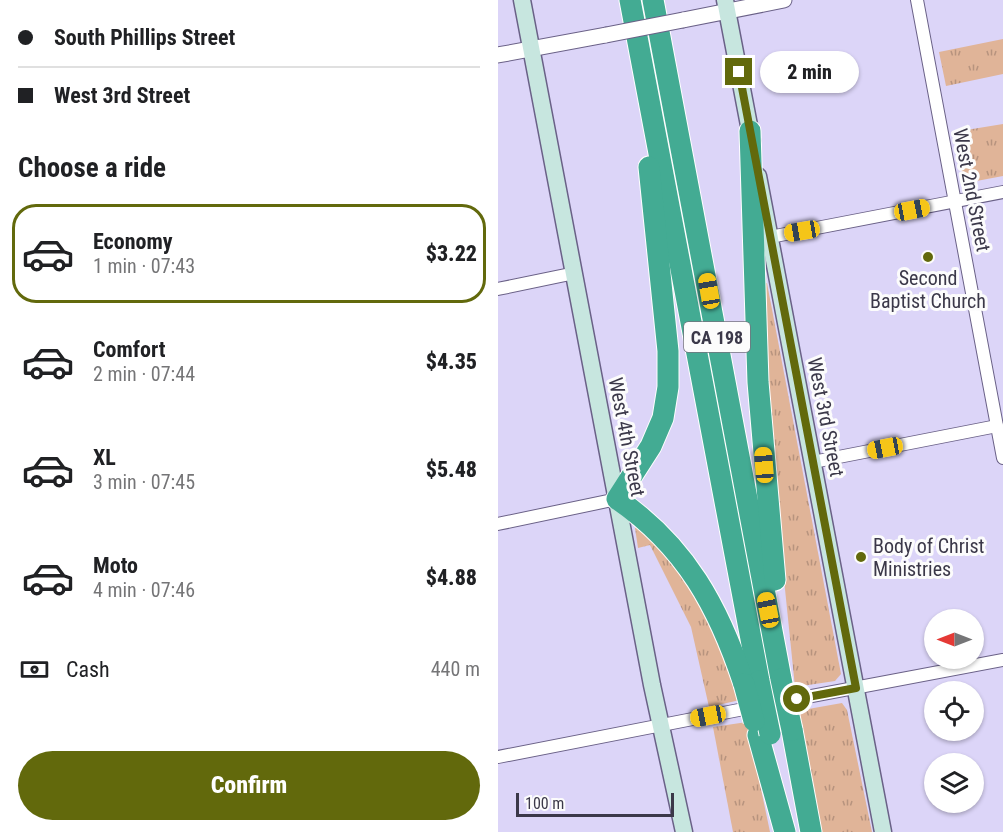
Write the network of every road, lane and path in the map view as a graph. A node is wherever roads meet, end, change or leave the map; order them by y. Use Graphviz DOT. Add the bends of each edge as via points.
graph roads {
  1 [pos="522,0"];
  2 [pos="630,0"];
  3 [pos="653,0"];
  4 [pos="783,0"];
  5 [pos="917,0"];
  6 [pos="726,5"];
  7 [pos="531,49"];
  8 [pos="498,55"];
  9 [pos="643,71"];
  10 [pos="750,130"];
  11 [pos="1003,192"];
  12 [pos="954,201"];
  13 [pos="770,237"];
  14 [pos="574,273"];
  15 [pos="498,289"];
  16 [pos="997,426"];
  17 [pos="1003,458"];
  18 [pos="813,462"];
  19 [pos="618,499"];
  20 [pos="498,524"];
  21 [pos="1003,660"];
  22 [pos="781,676"];
  23 [pos="752,682"];
  24 [pos="856,688"];
  25 [pos="660,726"];
  26 [pos="498,758"];
  27 [pos="684,832"];
  28 [pos="787,832"];
  29 [pos="811,832"];
  30 [pos="883,832"];
  1 -- 7 [label="main road, West 4th Street"];
  2 -- 9 [label="highway, CA 198"];
  3 -- 22 [label="highway, CA 198"];
  4 -- 6 [label="street"];
  5 -- 12 [label="street, West 2nd Street"];
  6 -- 7 [label="street, bridge" via="683,20"];
  6 -- 10 [label="main road, West 3rd Street"];
  7 -- 8 [label="street"];
  7 -- 14 [label="main road, West 4th Street"];
  9 -- 19 [label="highway" via="669,381 656,436"];
  9 -- 23 [label="highway, CA 198"];
  10 -- 13 [label="main road, West 3rd Street"];
  10 -- 22 [label="highway" via="758,382"];
  11 -- 12 [label="street"];
  12 -- 13 [label="street"];
  12 -- 16 [label="street, West 2nd Street"];
  13 -- 18 [label="main road, West 3rd Street"];
  14 -- 15 [label="street"];
  14 -- 19 [label="main road, West 4th Street"];
  16 -- 17 [label="street, West 2nd Street"];
  16 -- 18 [label="street"];
  18 -- 24 [label="main road, West 3rd Street"];
  19 -- 20 [label="street"];
  19 -- 23 [label="highway" via="655,528 696,578"];
  19 -- 25 [label="main road, West 4th Street"];
  21 -- 24 [label="street"];
  22 -- 29 [label="highway, CA 198, bridge"];
  23 -- 28 [label="highway, CA 198, bridge"];
  24 -- 25 [label="street"];
  24 -- 30 [label="main road, West 3rd Street"];
  25 -- 26 [label="street"];
  25 -- 27 [label="main road, West 4th Street"];
}
